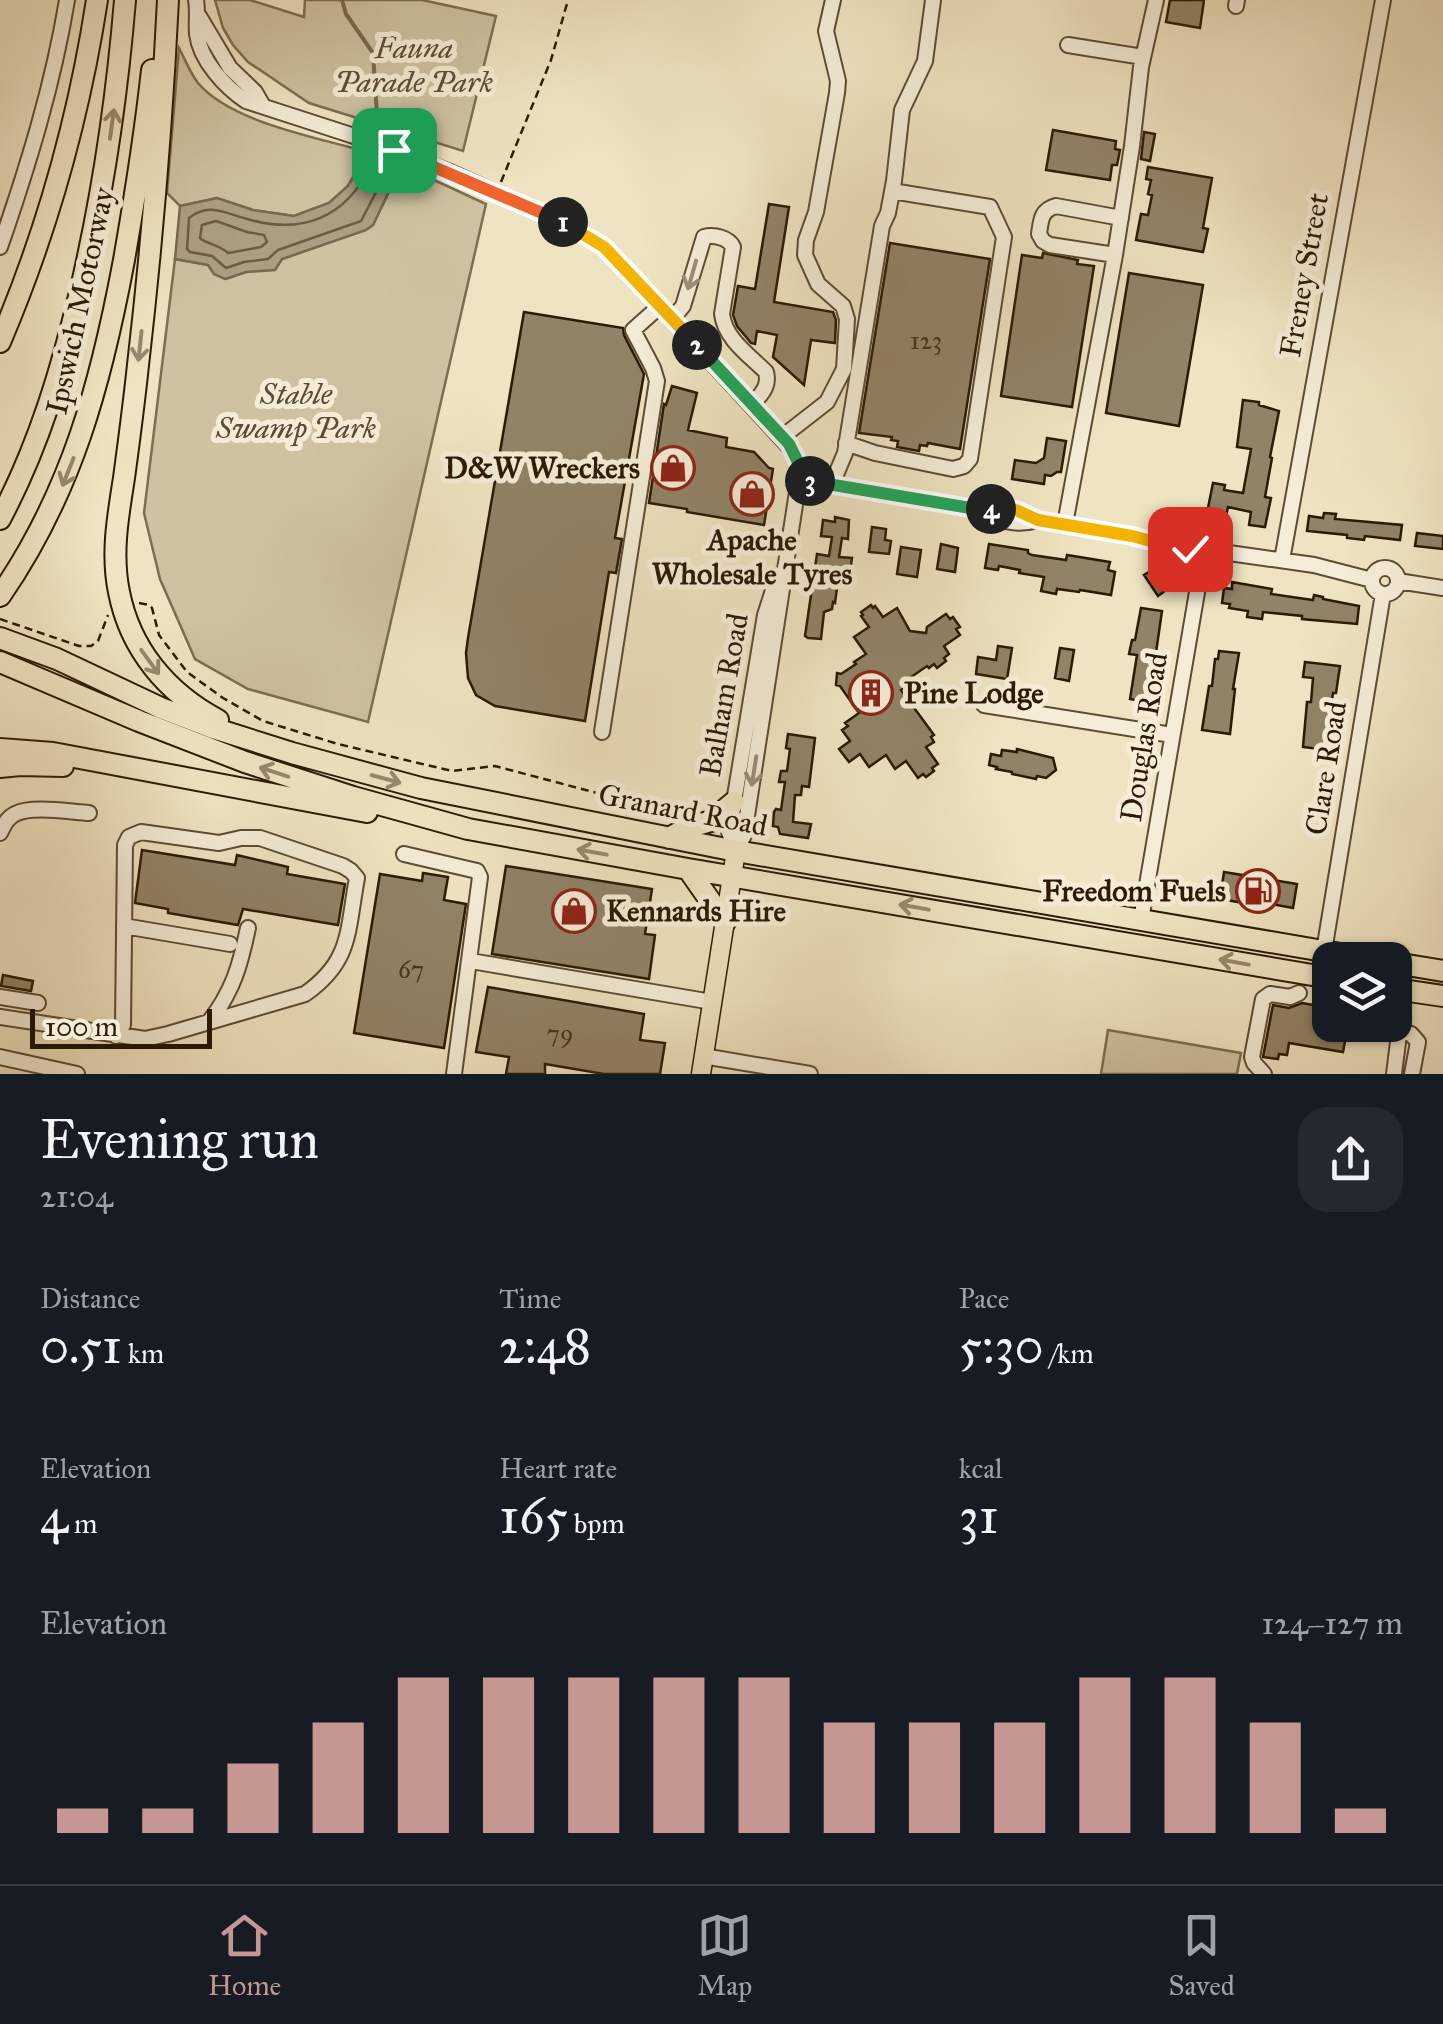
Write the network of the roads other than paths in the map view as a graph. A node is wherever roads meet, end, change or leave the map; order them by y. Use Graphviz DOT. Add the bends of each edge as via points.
graph roads {
  1 [pos="67,0"];
  2 [pos="97,0"];
  3 [pos="125,0"];
  4 [pos="158,0"];
  5 [pos="168,0"];
  6 [pos="833,0"];
  7 [pos="933,0"];
  8 [pos="1156,0"];
  9 [pos="1382,0"];
  10 [pos="197,7"];
  11 [pos="1068,44"];
  12 [pos="1143,56"];
  13 [pos="892,191"];
  14 [pos="1120,218"];
  15 [pos="0,247"];
  16 [pos="1114,255"];
  17 [pos="660,306"];
  18 [pos="672,319"];
  19 [pos="0,342"];
  20 [pos="752,405"];
  21 [pos="782,438"];
  22 [pos="846,443"];
  23 [pos="799,479"];
  24 [pos="832,484"];
  25 [pos="0,519"];
  26 [pos="1065,524"];
  27 [pos="1190,549"];
  28 [pos="788,551"];
  29 [pos="1215,551"];
  30 [pos="1282,560"];
  31 [pos="1202,563"];
  32 [pos="1372,580"];
  33 [pos="1398,582"];
  34 [pos="1443,588"];
  35 [pos="1383,594"];
  36 [pos="0,596"];
  37 [pos="0,638"];
  38 [pos="0,662"];
  39 [pos="984,705"];
  40 [pos="602,732"];
  41 [pos="1172,735"];
  42 [pos="0,749"];
  43 [pos="292,753"];
  44 [pos="0,767"];
  45 [pos="293,799"];
  46 [pos="734,802"];
  47 [pos="89,812"];
  48 [pos="468,829"];
  49 [pos="0,833"];
  50 [pos="669,838"];
  51 [pos="736,851"];
  52 [pos="404,854"];
  53 [pos="688,870"];
  54 [pos="734,877"];
  55 [pos="1142,920"];
  56 [pos="726,922"];
  57 [pos="124,926"];
  58 [pos="248,928"];
  59 [pos="1325,942"];
  60 [pos="230,944"];
  61 [pos="1312,949"];
  62 [pos="471,961"];
  63 [pos="1412,966"];
  64 [pos="1443,972"];
  65 [pos="1312,975"];
  66 [pos="1412,991"];
  67 [pos="1299,993"];
  68 [pos="0,997"];
  69 [pos="1439,997"];
  70 [pos="712,1002"];
  71 [pos="38,1003"];
  72 [pos="0,1018"];
  73 [pos="208,1022"];
  74 [pos="1412,1034"];
  75 [pos="1412,1035"];
  76 [pos="116,1036"];
  77 [pos="1399,1042"];
  78 [pos="0,1057"];
  79 [pos="702,1065"];
  80 [pos="77,1074"];
  81 [pos="454,1074"];
  82 [pos="810,1074"];
  83 [pos="1264,1074"];
  84 [pos="1394,1074"];
  85 [pos="1412,1074"];
  86 [pos="1422,1074"];
  1 -- 15 [label="street" via="42,115"];
  2 -- 19 [label="highway" via="60,167"];
  25 -- 3 [label="highway, Ipswich Motorway, one-way" via="43,424 76,308 106,162"];
  4 -- 36 [label="highway, Ipswich Motorway, one-way" via="140,160 98,383 57,498"];
  5 -- 43 [label="highway, one-way" via="150,249 115,548 118,591 136,642 170,686 205,712"];
  6 -- 21 [label="street" via="826,31 837,93 804,255 818,284 843,306 844,368 827,402"];
  7 -- 13 [label="street" via="925,61 902,110"];
  8 -- 12 [label="street"];
  9 -- 30 [label="street, Freney Street"];
  10 -- 17 [label="street" via="230,68 262,104 394,150 563,222 604,247"];
  11 -- 12 [label="street"];
  12 -- 14 [label="street"];
  13 -- 22 [label="street"];
  13 -- 22 [label="street" via="990,207 1004,237 970,459 953,469"];
  14 -- 16 [label="street"];
  14 -- 16 [label="street" via="1056,206 1042,215 1042,241"];
  16 -- 26 [label="street"];
  17 -- 18 [label="street"];
  17 -- 40 [label="street" via="633,330 657,381"];
  18 -- 20 [label="street"];
  20 -- 18 [label="street, one-way" via="768,384 766,372 724,324 733,247 725,239 704,237 683,306"];
  20 -- 21 [label="street"];
  21 -- 23 [label="street" via="797,458"];
  22 -- 24 [label="street"];
  23 -- 24 [label="street"];
  23 -- 28 [label="street, Balham Road"];
  24 -- 26 [label="street" via="982,510 1002,522"];
  26 -- 27 [label="street"];
  27 -- 29 [label="street" via="1206,538"];
  27 -- 31 [label="street"];
  28 -- 46 [label="street, Balham Road" via="764,616"];
  28 -- 51 [label="street, Balham Road, one-way" via="744,835"];
  29 -- 30 [label="street"];
  29 -- 31 [label="street"];
  30 -- 32 [label="street"];
  31 -- 41 [label="street, Douglas Road"];
  32 -- 33 [label="street" via="1384,568"];
  32 -- 35 [label="street"];
  33 -- 34 [label="street"];
  33 -- 35 [label="street"];
  35 -- 59 [label="street, Clare Road"];
  37 -- 43 [label="highway, Granard Road" via="162,708"];
  48 -- 38 [label="highway, Granard Road, one-way" via="245,762"];
  39 -- 41 [label="street"];
  41 -- 55 [label="street, Douglas Road"];
  42 -- 45 [label="highway" via="53,752"];
  43 -- 50 [label="highway, Granard Road, one-way" via="470,800"];
  44 -- 45 [label="highway" via="71,766"];
  45 -- 48 [label="highway"];
  46 -- 50 [label="highway"];
  46 -- 51 [label="street, Balham Road" via="729,832"];
  47 -- 49 [label="street" via="18,812"];
  53 -- 48 [label="highway, Granard Road, one-way"];
  50 -- 51 [label="highway, Granard Road"];
  51 -- 54 [label="main road, Balham Road"];
  51 -- 55 [label="highway, Granard Road"];
  52 -- 62 [label="street" via="477,871"];
  53 -- 54 [label="highway, Granard Road"];
  53 -- 56 [label="highway"];
  54 -- 56 [label="main road, Balham Road"];
  65 -- 54 [label="highway, Granard Road, one-way"];
  55 -- 61 [label="highway, Granard Road"];
  56 -- 70 [label="main road, Balham Road"];
  57 -- 60 [label="street"];
  57 -- 73 [label="street" via="125,845 141,832 219,843 260,838 352,871 358,878 344,951 323,981 305,994"];
  57 -- 76 [label="street" via="123,1025"];
  58 -- 73 [label="street" via="238,974"];
  62 -- 70 [label="street"];
  62 -- 81 [label="street"];
  63 -- 64 [label="highway"];
  66 -- 69 [label="highway"];
  67 -- 83 [label="street" via="1263,999 1252,1056"];
  68 -- 71 [label="street"];
  70 -- 79 [label="main road, Balham Road"];
  72 -- 76 [label="street"];
  73 -- 76 [label="street" via="145,1039"];
  74 -- 86 [label="street" via="1426,1042"];
  75 -- 85 [label="street" via="1418,1042"];
  77 -- 84 [label="street"];
  78 -- 80 [label="street"];
  79 -- 82 [label="street"];
}
